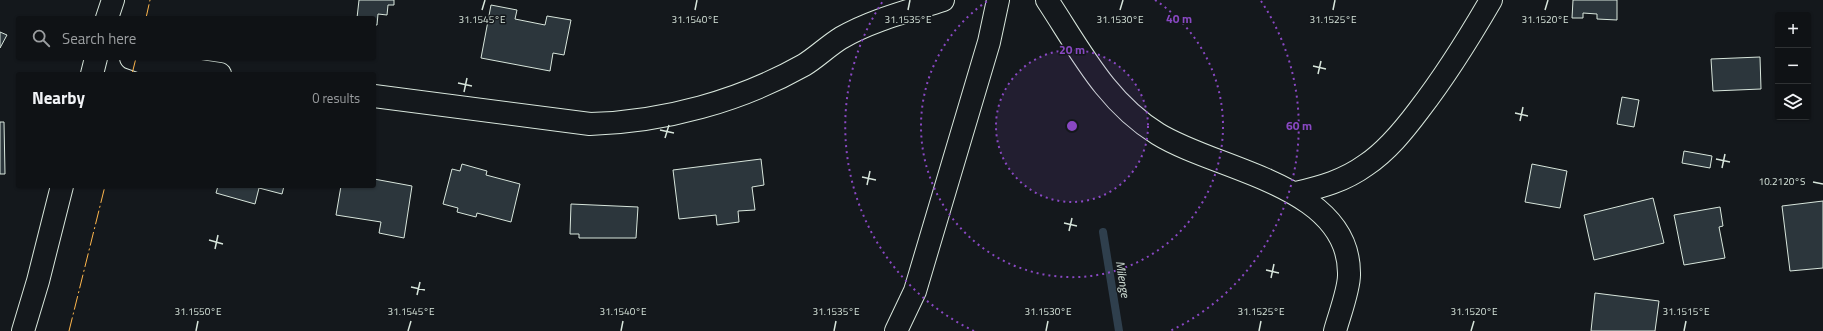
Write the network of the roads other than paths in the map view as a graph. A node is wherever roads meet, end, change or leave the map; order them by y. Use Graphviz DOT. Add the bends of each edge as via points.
graph roads {
  1 [pos="113,0"];
  2 [pos="943,0"];
  3 [pos="998,0"];
  4 [pos="1047,0"];
  5 [pos="1491,0"];
  6 [pos="109,16"];
  7 [pos="96,60"];
  8 [pos="137,60"];
  9 [pos="92,72"];
  10 [pos="206,72"];
  11 [pos="376,96"];
  12 [pos="61,188"];
  13 [pos="1296,193"];
  14 [pos="24,331"];
  15 [pos="896,331"];
  16 [pos="1335,331"];
  1 -- 6 [label="street"];
  2 -- 11 [label="street" via="877,21 841,38 805,64 720,102 662,116 590,124"];
  3 -- 15 [label="street" via="989,42 915,291"];
  4 -- 13 [label="street" via="1109,94 1128,111 1158,134"];
  5 -- 13 [label="street" via="1439,84 1383,152 1366,165 1328,186"];
  7 -- 9 [label="street"];
  8 -- 10 [label="street"];
  12 -- 14 [label="street"];
  13 -- 16 [label="street" via="1323,215 1338,233 1346,251 1349,276"];
}
